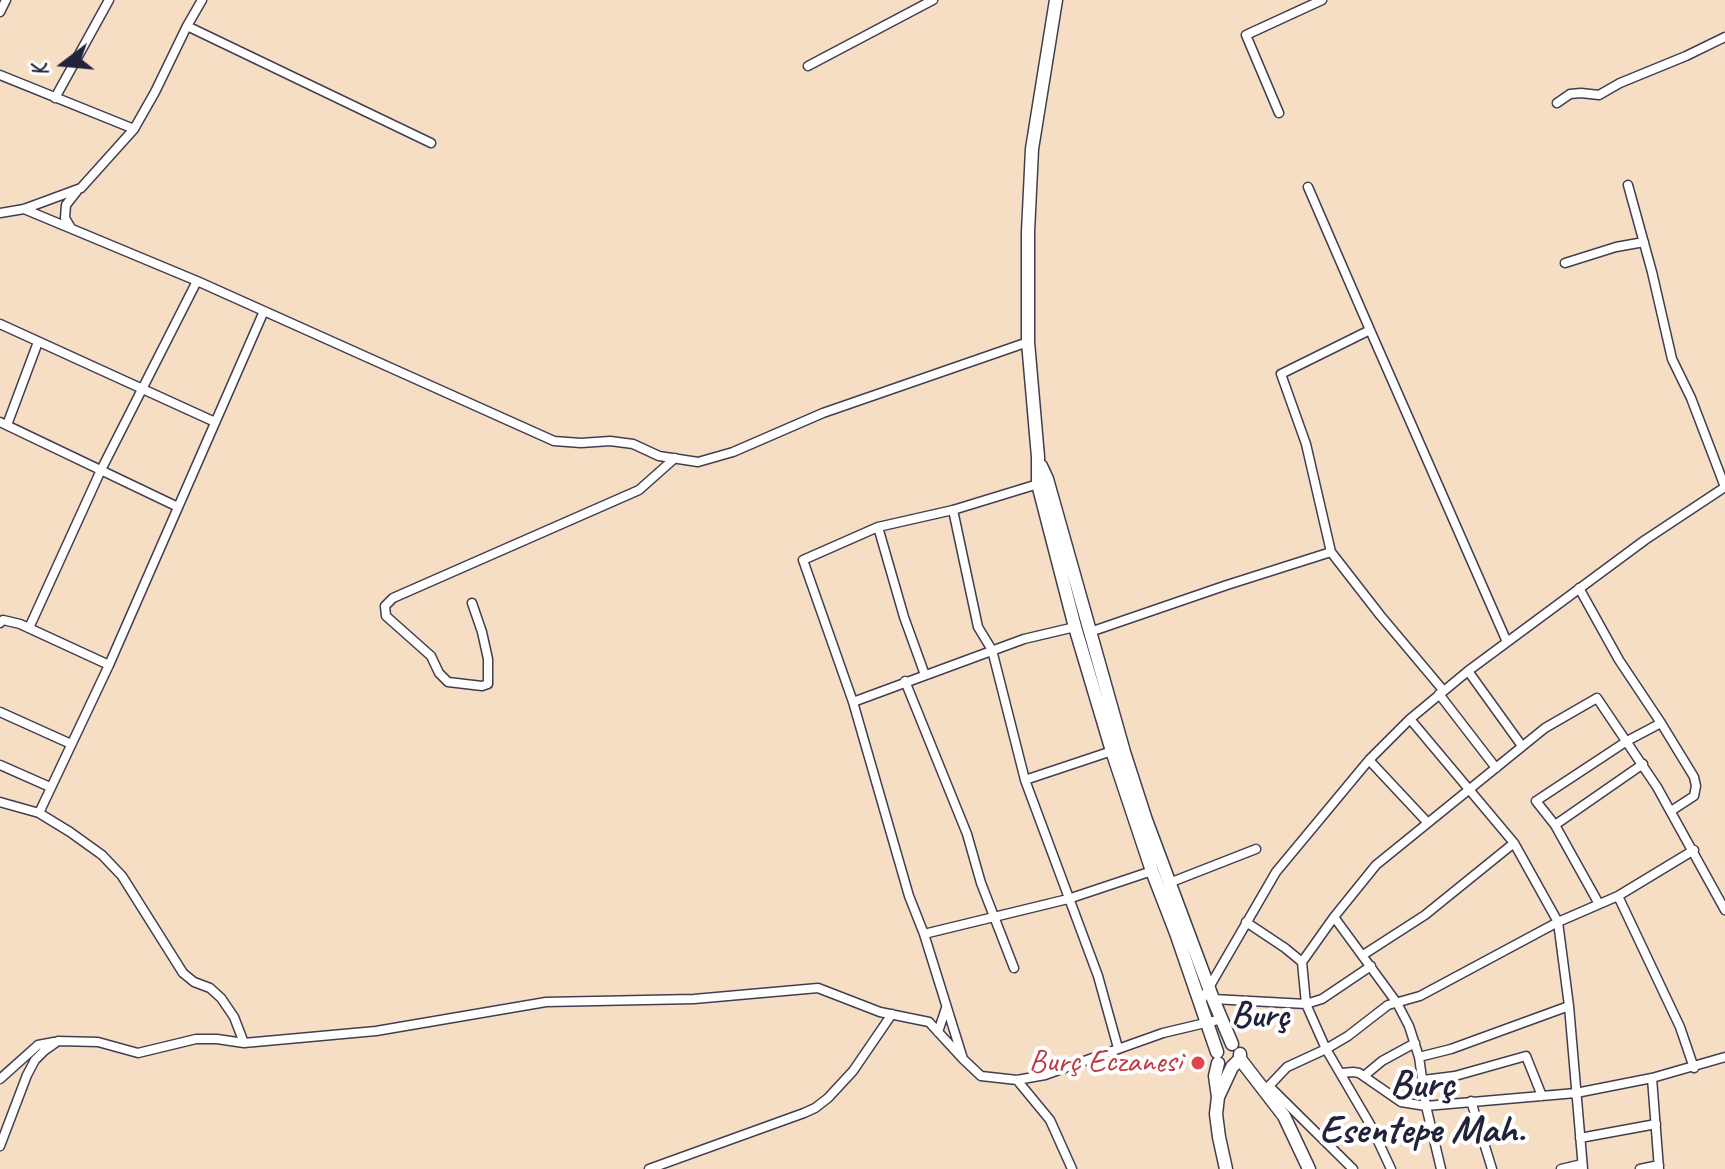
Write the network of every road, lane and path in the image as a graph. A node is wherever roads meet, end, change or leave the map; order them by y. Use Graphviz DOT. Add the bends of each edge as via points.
graph roads {
  1 [pos="6,0"];
  2 [pos="109,0"];
  3 [pos="202,0"];
  4 [pos="933,0"];
  5 [pos="1056,0"];
  6 [pos="1321,0"];
  7 [pos="0,12"];
  8 [pos="187,26"];
  9 [pos="1725,37"];
  10 [pos="808,66"];
  11 [pos="0,75"];
  12 [pos="55,98"];
  13 [pos="1557,103"];
  14 [pos="1279,113"];
  15 [pos="134,129"];
  16 [pos="431,143"];
  17 [pos="1628,185"];
  18 [pos="1308,187"];
  19 [pos="81,188"];
  20 [pos="24,209"];
  21 [pos="0,213"];
  22 [pos="72,229"];
  23 [pos="1644,242"];
  24 [pos="1565,263"];
  25 [pos="197,281"];
  26 [pos="264,311"];
  27 [pos="0,324"];
  28 [pos="1370,330"];
  29 [pos="38,342"];
  30 [pos="1028,342"];
  31 [pos="143,389"];
  32 [pos="215,422"];
  33 [pos="4,424"];
  34 [pos="1038,457"];
  35 [pos="675,458"];
  36 [pos="101,470"];
  37 [pos="1038,484"];
  38 [pos="1725,487"];
  39 [pos="178,507"];
  40 [pos="953,510"];
  41 [pos="878,527"];
  42 [pos="1331,552"];
  43 [pos="1579,588"];
  44 [pos="472,603"];
  45 [pos="0,623"];
  46 [pos="1075,627"];
  47 [pos="29,628"];
  48 [pos="1088,641"];
  49 [pos="1507,642"];
  50 [pos="992,650"];
  51 [pos="109,665"];
  52 [pos="1468,671"];
  53 [pos="925,675"];
  54 [pos="905,681"];
  55 [pos="1441,692"];
  56 [pos="853,702"];
  57 [pos="0,712"];
  58 [pos="1410,719"];
  59 [pos="1661,723"];
  60 [pos="1627,741"];
  61 [pos="71,744"];
  62 [pos="1522,746"];
  63 [pos="1112,751"];
  64 [pos="1369,760"];
  65 [pos="1643,764"];
  66 [pos="0,765"];
  67 [pos="1496,768"];
  68 [pos="1025,780"];
  69 [pos="50,787"];
  70 [pos="1469,790"];
  71 [pos="0,802"];
  72 [pos="1671,811"];
  73 [pos="39,813"];
  74 [pos="1427,822"];
  75 [pos="1555,825"];
  76 [pos="1514,843"];
  77 [pos="1256,849"];
  78 [pos="1694,850"];
  79 [pos="1152,871"];
  80 [pos="1169,883"];
  81 [pos="1618,896"];
  82 [pos="1068,899"];
  83 [pos="1599,904"];
  84 [pos="1725,910"];
  85 [pos="995,917"];
  86 [pos="1334,917"];
  87 [pos="1246,922"];
  88 [pos="1558,922"];
  89 [pos="924,934"];
  90 [pos="1363,955"];
  91 [pos="1302,962"];
  92 [pos="1371,966"];
  93 [pos="1014,968"];
  94 [pos="1207,997"];
  95 [pos="1397,1003"];
  96 [pos="1306,1004"];
  97 [pos="1569,1006"];
  98 [pos="946,1008"];
  99 [pos="892,1014"];
  100 [pos="1222,1019"];
  101 [pos="1207,1023"];
  102 [pos="938,1032"];
  103 [pos="58,1041"];
  104 [pos="244,1043"];
  105 [pos="1415,1043"];
  106 [pos="1232,1044"];
  107 [pos="1118,1048"];
  108 [pos="1326,1049"];
  109 [pos="1218,1057"];
  110 [pos="1419,1057"];
  111 [pos="1725,1057"];
  112 [pos="963,1059"];
  113 [pos="1236,1063"];
  114 [pos="1694,1068"];
  115 [pos="1342,1073"];
  116 [pos="1364,1076"];
  117 [pos="1652,1078"];
  118 [pos="0,1079"];
  119 [pos="1017,1080"];
  120 [pos="1423,1080"];
  121 [pos="1266,1087"];
  122 [pos="1576,1093"];
  123 [pos="1542,1096"];
  124 [pos="1218,1097"];
  125 [pos="1471,1101"];
  126 [pos="1426,1106"];
  127 [pos="1656,1124"];
  128 [pos="1580,1138"];
  129 [pos="0,1146"];
  130 [pos="1582,1166"];
  131 [pos="1659,1167"];
  132 [pos="649,1169"];
  133 [pos="1072,1169"];
  134 [pos="1226,1169"];
  135 [pos="1309,1169"];
  136 [pos="1353,1169"];
  137 [pos="1391,1169"];
  138 [pos="1441,1169"];
  139 [pos="1492,1169"];
  140 [pos="1561,1169"];
  141 [pos="1640,1169"];
  1 -- 7 [label="street"];
  2 -- 12 [label="street"];
  3 -- 8 [label="street"];
  4 -- 10 [label="street"];
  5 -- 30 [label="main road" via="1032,149"];
  6 -- 14 [label="street" via="1246,35"];
  8 -- 15 [label="street"];
  8 -- 16 [label="street"];
  9 -- 13 [label="street" via="1599,95 1570,94"];
  11 -- 12 [label="street"];
  12 -- 15 [label="street"];
  15 -- 19 [label="street"];
  17 -- 23 [label="street"];
  18 -- 28 [label="street"];
  19 -- 20 [label="street"];
  19 -- 22 [label="street" via="66,205 65,218"];
  20 -- 21 [label="street"];
  20 -- 22 [label="street"];
  22 -- 25 [label="street"];
  23 -- 24 [label="street"];
  23 -- 38 [label="street" via="1672,359"];
  25 -- 26 [label="street"];
  25 -- 31 [label="street"];
  26 -- 32 [label="street"];
  26 -- 35 [label="street" via="554,441 633,444"];
  27 -- 29 [label="street"];
  28 -- 42 [label="street" via="1281,374 1306,444"];
  28 -- 49 [label="street"];
  29 -- 31 [label="street"];
  29 -- 33 [label="street"];
  30 -- 34 [label="main road"];
  30 -- 35 [label="street" via="823,413 733,452 698,462"];
  31 -- 32 [label="street"];
  31 -- 36 [label="street"];
  32 -- 39 [label="street"];
  33 -- 36 [label="street"];
  34 -- 37 [label="main road"];
  34 -- 48 [label="main road"];
  35 -- 44 [label="street" via="639,490 385,606 386,616 431,656 448,682 482,686 488,684 488,659"];
  36 -- 39 [label="street"];
  36 -- 47 [label="street"];
  37 -- 40 [label="street"];
  37 -- 46 [label="main road"];
  38 -- 43 [label="street"];
  39 -- 51 [label="street"];
  40 -- 41 [label="street"];
  40 -- 50 [label="street" via="978,627"];
  41 -- 53 [label="street"];
  41 -- 56 [label="street" via="803,560"];
  42 -- 48 [label="street" via="1227,585"];
  42 -- 55 [label="street"];
  43 -- 49 [label="street"];
  43 -- 59 [label="street"];
  45 -- 47 [label="street"];
  46 -- 48 [label="main road"];
  46 -- 50 [label="street"];
  47 -- 51 [label="street"];
  48 -- 63 [label="main road"];
  48 -- 80 [label="main road"];
  49 -- 52 [label="street"];
  50 -- 53 [label="street"];
  50 -- 68 [label="street"];
  51 -- 61 [label="street"];
  52 -- 55 [label="street"];
  52 -- 62 [label="street"];
  53 -- 54 [label="street"];
  54 -- 56 [label="street"];
  54 -- 85 [label="street"];
  55 -- 58 [label="street"];
  55 -- 67 [label="street"];
  56 -- 89 [label="street"];
  57 -- 61 [label="street"];
  58 -- 64 [label="street"];
  58 -- 70 [label="street"];
  59 -- 60 [label="street"];
  59 -- 72 [label="street" via="1696,786 1694,796"];
  60 -- 62 [label="street" via="1597,698"];
  60 -- 65 [label="street"];
  60 -- 75 [label="street" via="1536,801"];
  61 -- 69 [label="street"];
  62 -- 67 [label="street"];
  63 -- 68 [label="street"];
  63 -- 79 [label="main road"];
  64 -- 74 [label="street"];
  64 -- 87 [label="street" via="1276,872"];
  65 -- 72 [label="street"];
  65 -- 75 [label="street"];
  66 -- 69 [label="street"];
  67 -- 70 [label="street"];
  68 -- 82 [label="street"];
  69 -- 73 [label="street"];
  70 -- 74 [label="street"];
  70 -- 76 [label="street"];
  71 -- 73 [label="street"];
  72 -- 78 [label="street"];
  73 -- 104 [label="street" via="102,855 122,876 183,973 221,998"];
  74 -- 86 [label="street" via="1376,865"];
  75 -- 83 [label="street"];
  76 -- 88 [label="street"];
  76 -- 90 [label="street" via="1425,915"];
  77 -- 80 [label="street"];
  78 -- 81 [label="street"];
  78 -- 84 [label="street"];
  79 -- 82 [label="street"];
  79 -- 94 [label="main road"];
  80 -- 94 [label="main road"];
  81 -- 83 [label="street"];
  81 -- 114 [label="street"];
  82 -- 85 [label="street"];
  82 -- 107 [label="street"];
  83 -- 88 [label="street"];
  85 -- 89 [label="street"];
  85 -- 93 [label="street"];
  86 -- 90 [label="street"];
  86 -- 91 [label="street"];
  87 -- 91 [label="street"];
  87 -- 94 [label="street"];
  88 -- 95 [label="street" via="1420,996"];
  88 -- 97 [label="street"];
  89 -- 98 [label="street"];
  90 -- 92 [label="street"];
  91 -- 96 [label="street"];
  92 -- 95 [label="street"];
  92 -- 96 [label="street"];
  94 -- 96 [label="street"];
  94 -- 100 [label="main road"];
  94 -- 101 [label="main road"];
  95 -- 105 [label="street"];
  95 -- 108 [label="street"];
  96 -- 108 [label="street"];
  97 -- 110 [label="street"];
  97 -- 122 [label="street"];
  98 -- 102 [label="street"];
  98 -- 112 [label="street"];
  99 -- 102 [label="street" via="929,1022"];
  99 -- 104 [label="street" via="818,988 694,999 546,1002 376,1031"];
  99 -- 132 [label="street" via="853,1071 815,1108"];
  100 -- 101 [label="street"];
  100 -- 106 [label="main road"];
  101 -- 107 [label="street"];
  101 -- 109 [label="main road"];
  102 -- 112 [label="street"];
  103 -- 104 [label="street" via="98,1042 138,1053 196,1039"];
  103 -- 118 [label="street" via="38,1045"];
  103 -- 129 [label="street" via="35,1060"];
  105 -- 110 [label="street"];
  105 -- 116 [label="street"];
  106 -- 109 [label="main road" via="1224,1044"];
  106 -- 113 [label="main road" via="1240,1052"];
  107 -- 119 [label="street"];
  108 -- 115 [label="street"];
  108 -- 121 [label="street" via="1287,1067"];
  109 -- 113 [label="main road" via="1224,1067"];
  109 -- 124 [label="main road"];
  110 -- 120 [label="street"];
  111 -- 114 [label="street"];
  112 -- 119 [label="street" via="981,1076"];
  113 -- 121 [label="main road"];
  113 -- 124 [label="main road"];
  114 -- 117 [label="street"];
  115 -- 116 [label="street"];
  115 -- 137 [label="street"];
  116 -- 126 [label="street" via="1401,1102"];
  117 -- 122 [label="street"];
  117 -- 127 [label="street"];
  119 -- 133 [label="street" via="1050,1120"];
  120 -- 123 [label="street" via="1526,1056"];
  120 -- 126 [label="street"];
  121 -- 135 [label="main road"];
  121 -- 136 [label="street"];
  122 -- 123 [label="street"];
  122 -- 128 [label="street"];
  123 -- 125 [label="street"];
  124 -- 134 [label="main road"];
  125 -- 126 [label="street"];
  125 -- 139 [label="street"];
  126 -- 138 [label="street"];
  127 -- 128 [label="street"];
  127 -- 131 [label="street"];
  128 -- 130 [label="street"];
  130 -- 140 [label="street"];
  131 -- 141 [label="street"];
}
